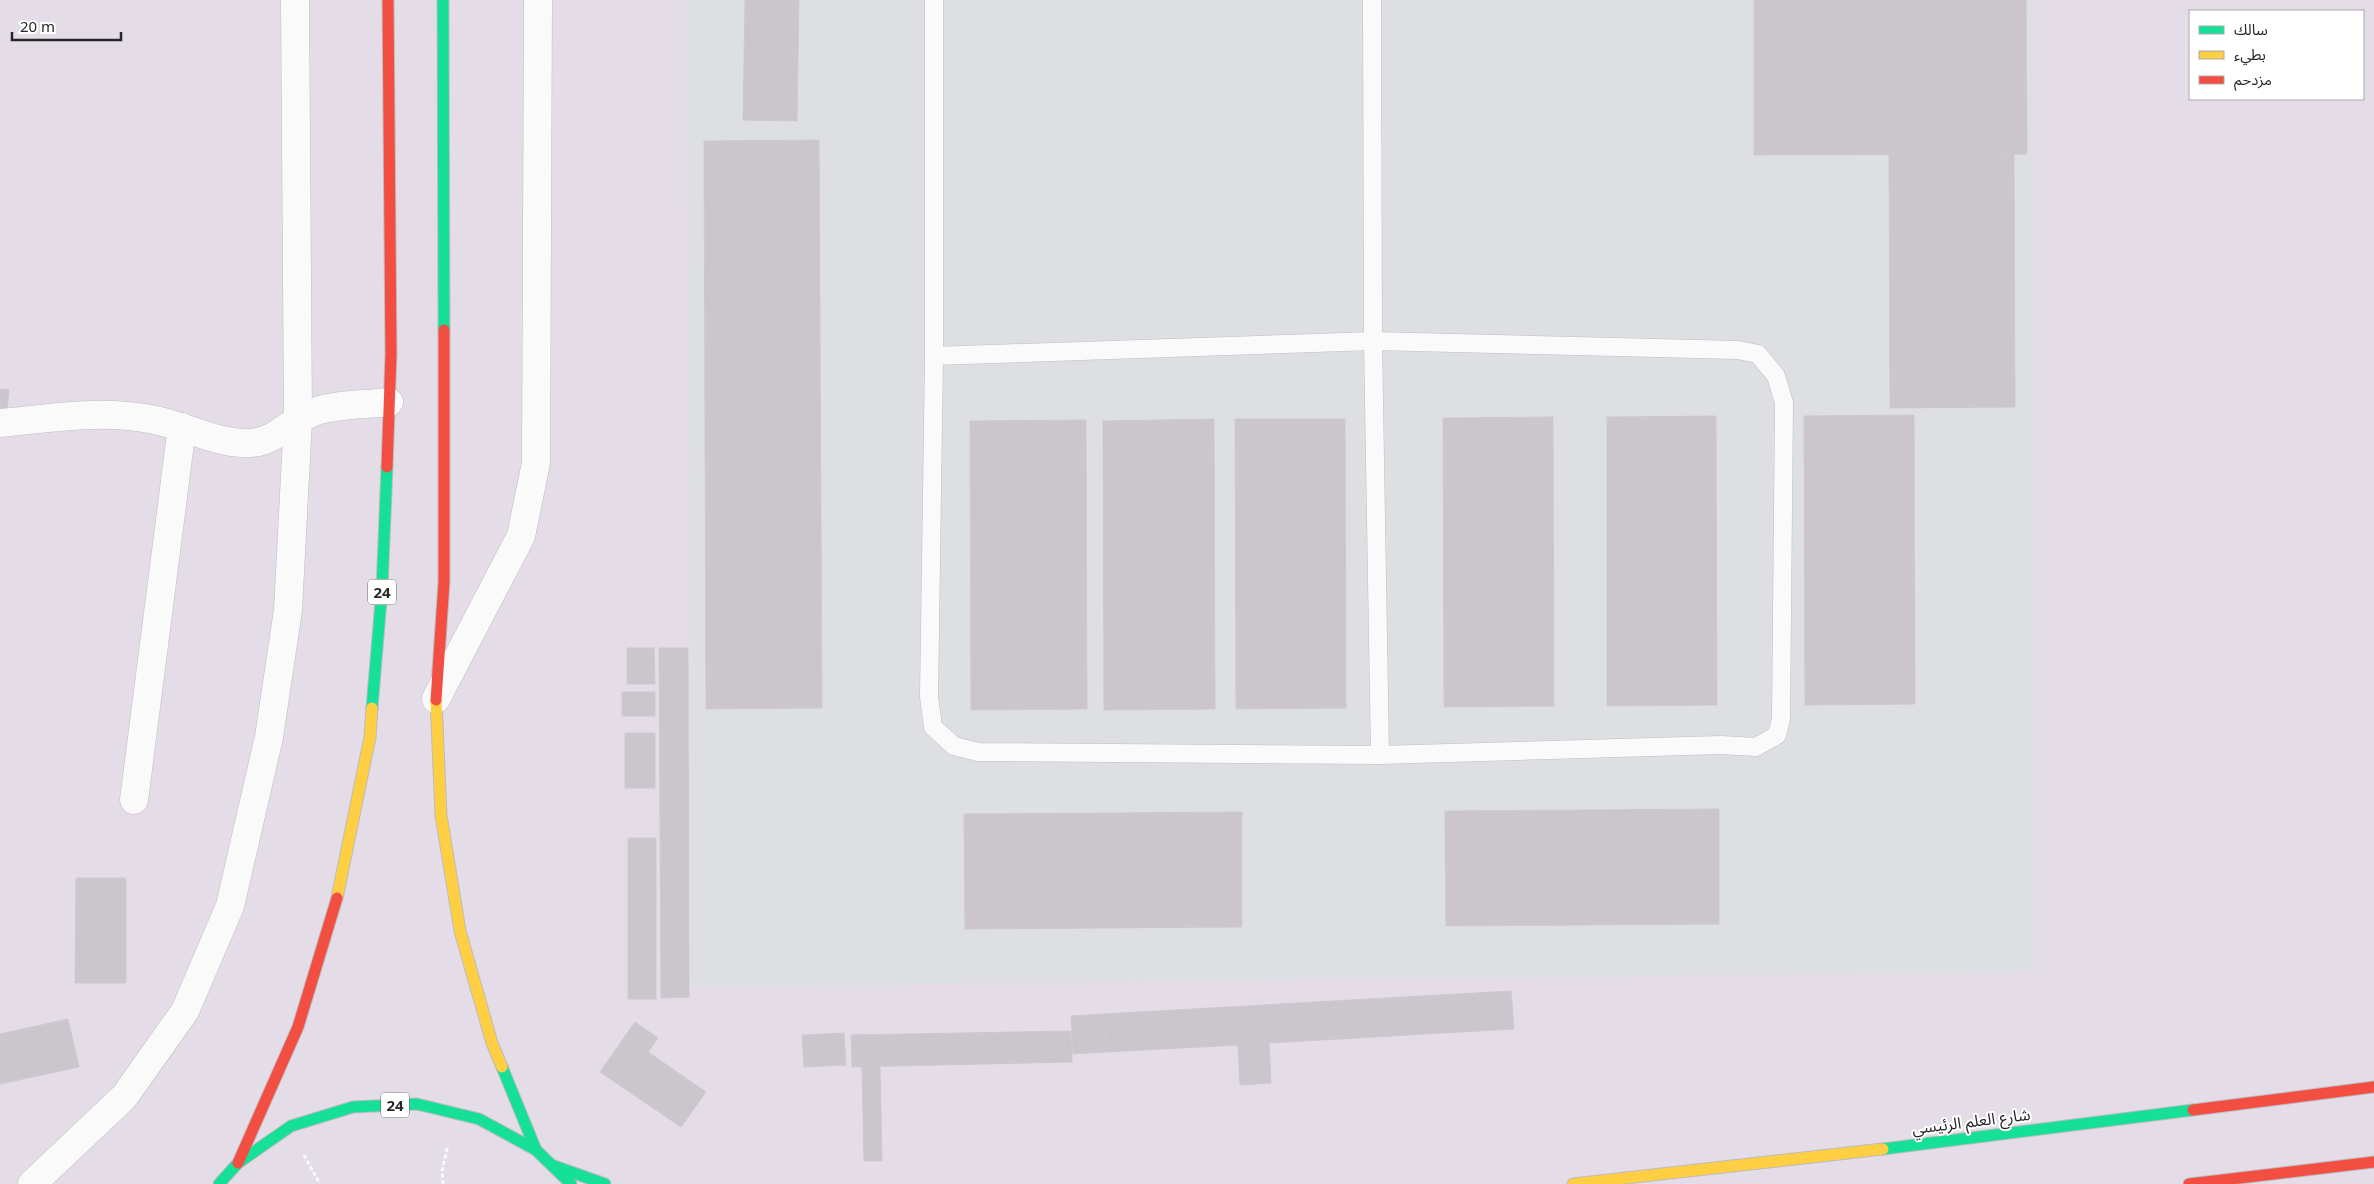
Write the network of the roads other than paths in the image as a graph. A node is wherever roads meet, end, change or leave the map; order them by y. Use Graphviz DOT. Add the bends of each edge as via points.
graph roads {
  1 [pos="295,0"];
  2 [pos="388,0"];
  3 [pos="442,0"];
  4 [pos="538,0"];
  5 [pos="934,0"];
  6 [pos="1372,0"];
  7 [pos="1373,341"];
  8 [pos="934,356"];
  9 [pos="389,402"];
  10 [pos="298,419"];
  11 [pos="0,423"];
  12 [pos="182,427"];
  13 [pos="436,699"];
  14 [pos="1380,755"];
  15 [pos="134,800"];
  16 [pos="2374,1087"];
  17 [pos="536,1150"];
  18 [pos="2374,1162"];
  19 [pos="238,1163"];
  20 [pos="552,1166"];
  21 [pos="32,1184"];
  22 [pos="219,1184"];
  23 [pos="571,1184"];
  24 [pos="605,1184"];
  25 [pos="1572,1184"];
  26 [pos="2189,1184"];
  1 -- 10 [label="street"];
  2 -- 9 [label="main road, 24"];
  3 -- 13 [label="main road, 24" via="444,582"];
  4 -- 13 [label="street" via="536,463 521,536"];
  5 -- 8 [label="lane"];
  6 -- 7 [label="lane"];
  7 -- 8 [label="lane"];
  7 -- 14 [label="lane"];
  7 -- 14 [label="lane" via="1738,350 1758,354 1776,376 1784,404 1780,719 1777,735 1756,747 1721,745"];
  8 -- 14 [label="lane" via="929,697 933,727 954,746 978,752"];
  9 -- 10 [label="street" via="315,411"];
  9 -- 19 [label="main road, 24" via="382,589 370,737 343,874 298,1027"];
  10 -- 12 [label="street" via="268,439 252,443 234,443"];
  10 -- 21 [label="street" via="288,610 269,737 230,906 184,1010 124,1097"];
  11 -- 12 [label="street" via="99,413"];
  12 -- 15 [label="street"];
  13 -- 17 [label="main road, 24" via="441,815 460,931 492,1042"];
  16 -- 25 [label="main road, شارع العلم الرئيسي" via="1850,1153"];
  17 -- 19 [label="main road, 24" via="480,1119 417,1104 353,1107 291,1126"];
  17 -- 20 [label="main road, 24"];
  18 -- 26 [label="main road"];
  19 -- 22 [label="main road, 24"];
  20 -- 23 [label="main road, 24"];
  20 -- 24 [label="main road"];
}
